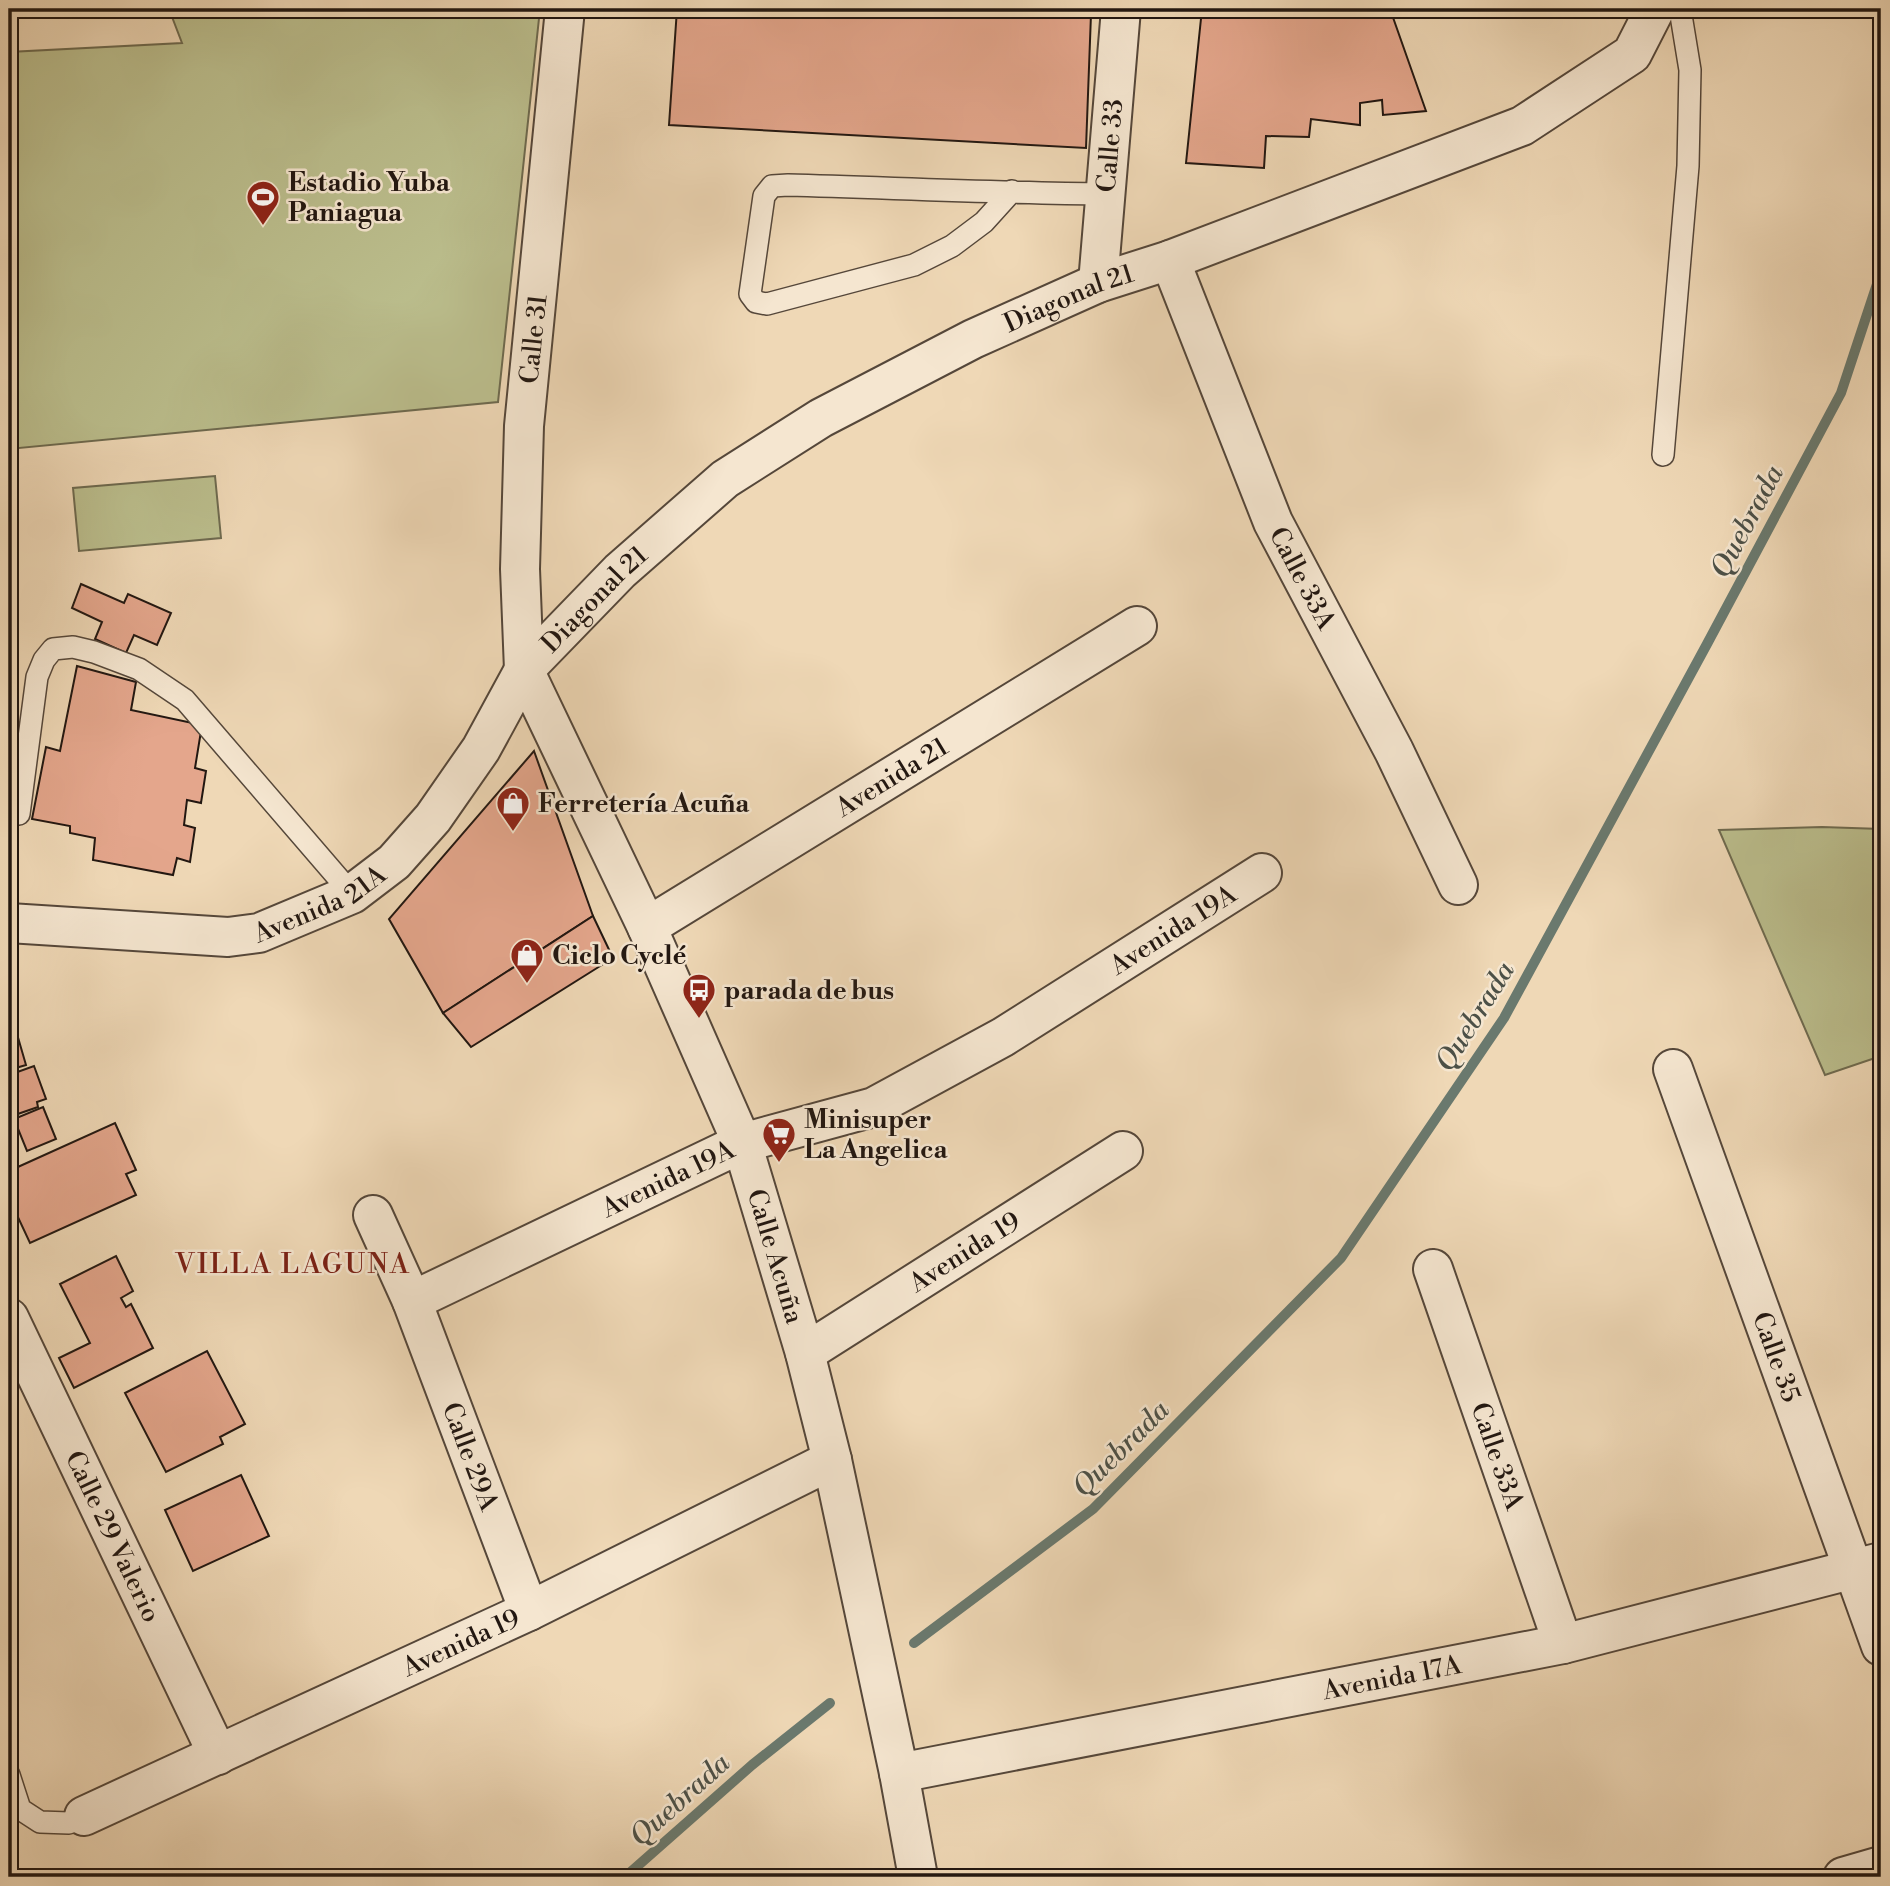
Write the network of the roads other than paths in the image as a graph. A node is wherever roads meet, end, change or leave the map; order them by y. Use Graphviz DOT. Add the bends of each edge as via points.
graph roads {
  1 [pos="565,9"];
  2 [pos="1121,9"];
  3 [pos="1655,9"];
  4 [pos="1680,9"];
  5 [pos="1012,191"];
  6 [pos="1105,194"];
  7 [pos="1170,260"];
  8 [pos="1098,283"];
  9 [pos="1664,455"];
  10 [pos="1137,626"];
  11 [pos="524,670"];
  12 [pos="19,814"];
  13 [pos="1262,873"];
  14 [pos="1458,885"];
  15 [pos="352,894"];
  16 [pos="9,923"];
  17 [pos="647,927"];
  18 [pos="1673,1069"];
  19 [pos="742,1143"];
  20 [pos="1123,1151"];
  21 [pos="373,1215"];
  22 [pos="1433,1269"];
  23 [pos="412,1301"];
  24 [pos="9,1318"];
  25 [pos="805,1353"];
  26 [pos="832,1460"];
  27 [pos="1868,1565"];
  28 [pos="529,1611"];
  29 [pos="1563,1644"];
  30 [pos="1881,1646"];
  31 [pos="218,1755"];
  32 [pos="899,1773"];
  33 [pos="9,1775"];
  34 [pos="85,1816"];
  35 [pos="1881,1866"];
  36 [pos="918,1877"];
  37 [pos="1843,1877"];
  1 -- 11 [label="street, Calle 31" via="524,426 520,569"];
  2 -- 6 [label="street, Calle 33"];
  3 -- 7 [label="street, Diagonal 21" via="1632,54 1522,126"];
  4 -- 9 [label="lane" via="1690,70 1688,166"];
  5 -- 5 [label="lane" via="772,186 764,196 750,294 756,302 767,304 914,265 984,222"];
  5 -- 6 [label="lane"];
  6 -- 8 [label="street, Calle 33"];
  7 -- 8 [label="street, Diagonal 21"];
  7 -- 14 [label="street, Calle 33A" via="1273,522 1394,751"];
  8 -- 11 [label="street, Diagonal 21" via="974,339 821,418 725,479 620,571"];
  10 -- 17 [label="street, Avenida 21"];
  11 -- 15 [label="street, Avenida 21A" via="481,749 433,818 394,862"];
  11 -- 17 [label="street, Calle Acuña"];
  12 -- 15 [label="lane" via="37,677 44,660 53,649 94,652 139,669 186,700"];
  13 -- 19 [label="street, Avenida 19A" via="1003,1037 874,1107"];
  15 -- 16 [label="street, Avenida 21A" via="244,936"];
  17 -- 19 [label="street, Calle Acuña"];
  18 -- 27 [label="street, Calle 35"];
  19 -- 23 [label="street, Avenida 19A"];
  19 -- 25 [label="street, Calle Acuña"];
  20 -- 25 [label="street, Avenida 19"];
  21 -- 23 [label="street"];
  22 -- 29 [label="street, Calle 33A"];
  23 -- 28 [label="street, Calle 29A"];
  24 -- 31 [label="street, Calle 29 Valerio"];
  25 -- 26 [label="street, Calle Acuña"];
  26 -- 28 [label="street, Avenida 19"];
  26 -- 32 [label="street, Calle Acuña"];
  27 -- 29 [label="street, Avenida 17A"];
  27 -- 30 [label="street, Calle 35"];
  28 -- 31 [label="street, Avenida 19"];
  29 -- 32 [label="street, Avenida 17A"];
  31 -- 34 [label="street, Avenida 19"];
  32 -- 36 [label="street, Calle Acuña"];
  33 -- 34 [label="lane" via="20,1809 40,1822 69,1823"];
  35 -- 37 [label="street"];
}
